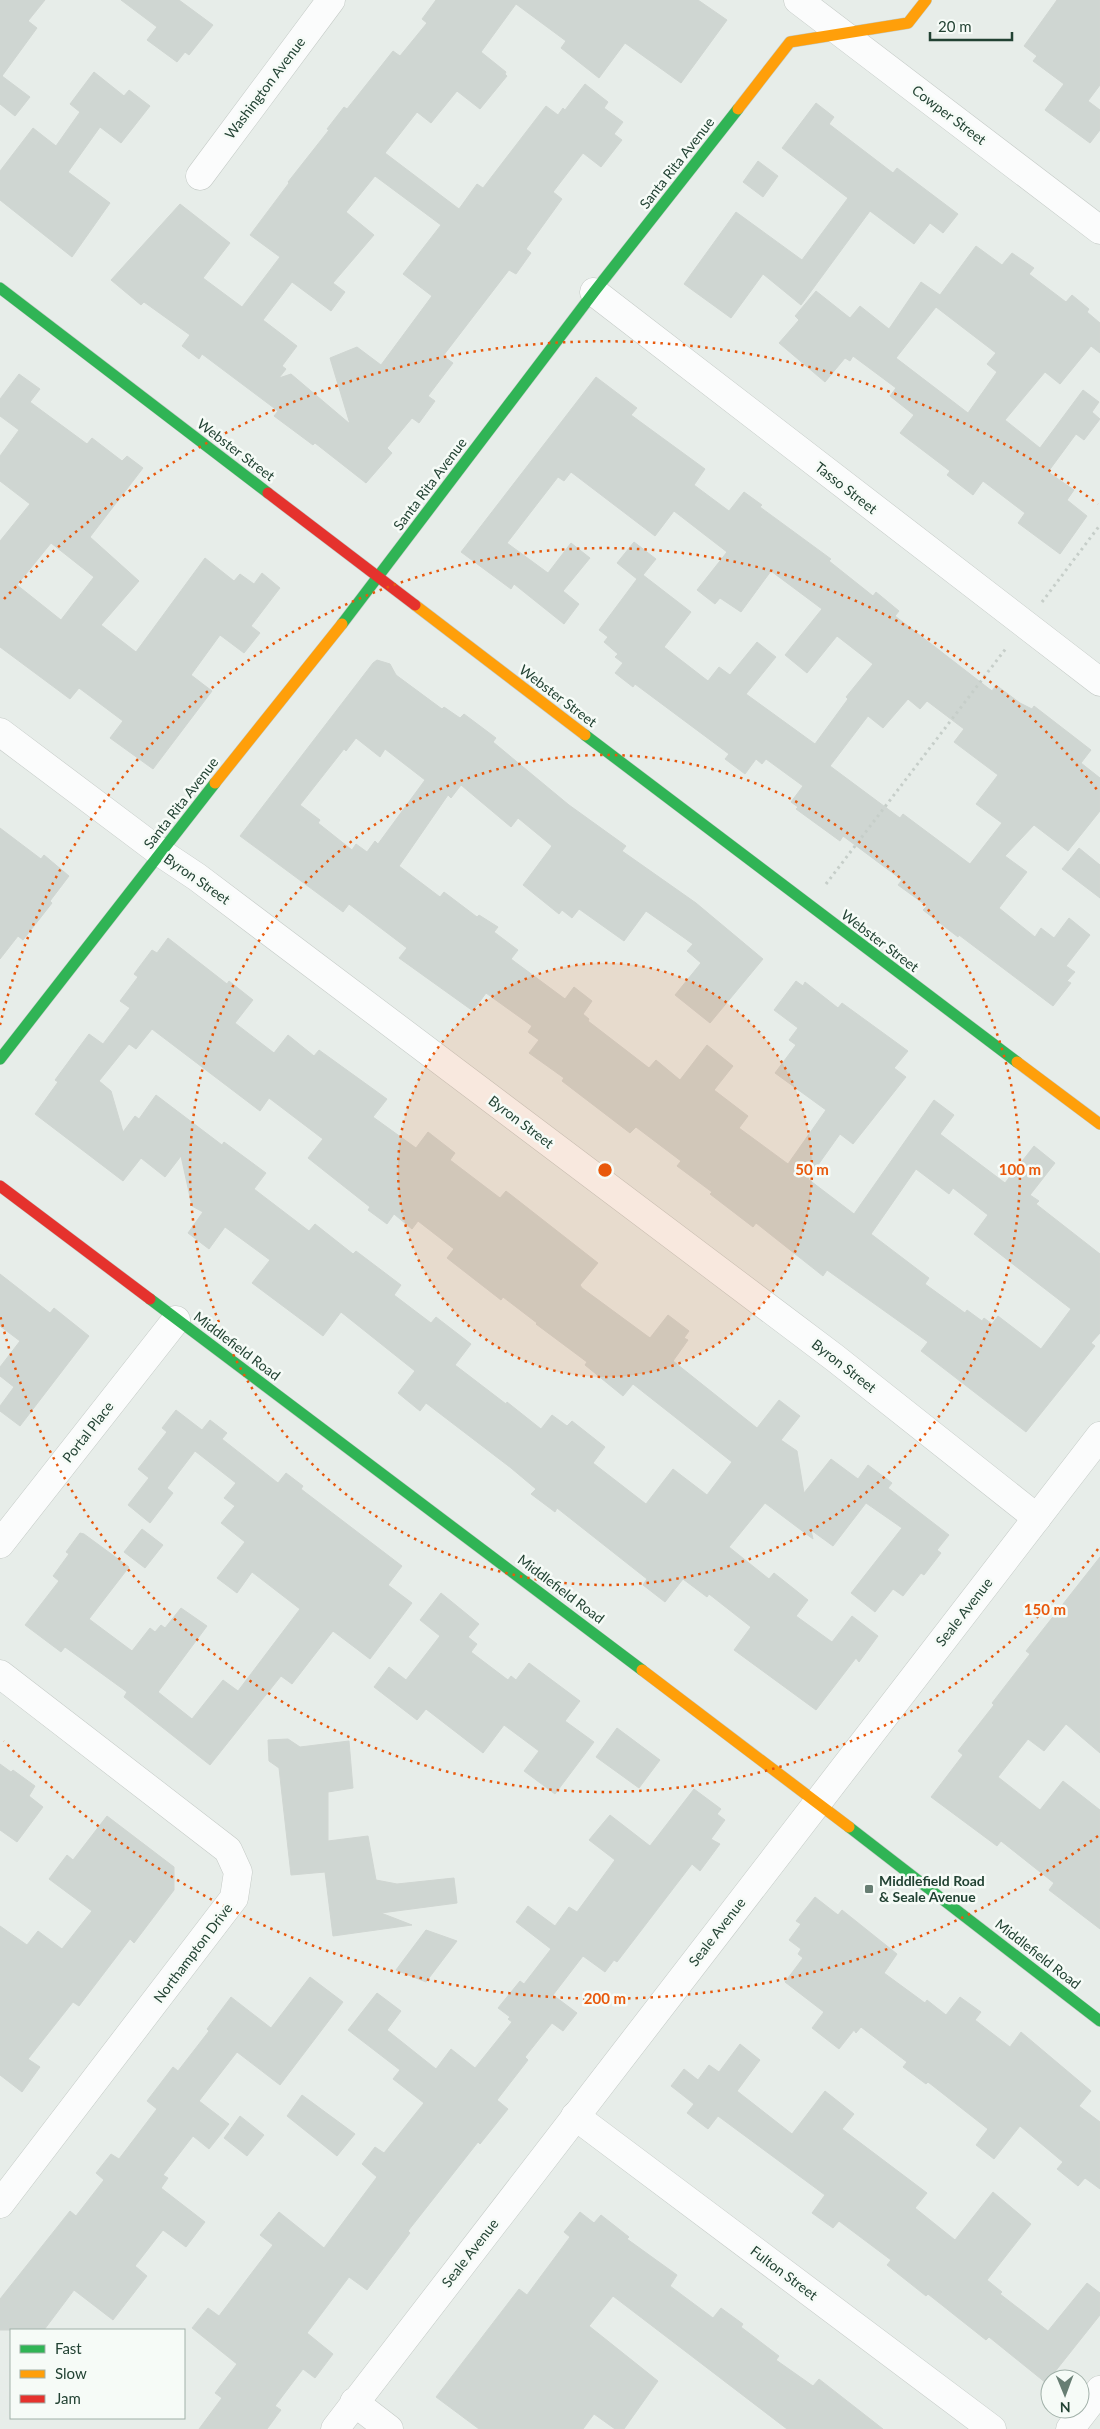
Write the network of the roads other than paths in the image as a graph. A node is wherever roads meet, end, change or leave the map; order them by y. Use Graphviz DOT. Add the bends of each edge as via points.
graph roads {
  1 [pos="332,0"];
  2 [pos="798,0"];
  3 [pos="926,0"];
  4 [pos="841,33"];
  5 [pos="200,176"];
  6 [pos="1100,230"];
  7 [pos="0,288"];
  8 [pos="594,292"];
  9 [pos="378,577"];
  10 [pos="1100,682"];
  11 [pos="0,732"];
  12 [pos="161,853"];
  13 [pos="0,1059"];
  14 [pos="1100,1124"];
  15 [pos="0,1186"];
  16 [pos="176,1320"];
  17 [pos="1100,1436"];
  18 [pos="1038,1518"];
  19 [pos="0,1544"];
  20 [pos="0,1674"];
  21 [pos="817,1802"];
  22 [pos="1100,2021"];
  23 [pos="575,2116"];
  24 [pos="0,2204"];
  25 [pos="1100,2390"];
  26 [pos="354,2402"];
  27 [pos="334,2429"];
  28 [pos="389,2429"];
  29 [pos="992,2429"];
  30 [pos="1070,2429"];
  1 -- 5 [label="street, Washington Avenue"];
  2 -- 4 [label="street, Cowper Street"];
  3 -- 4 [label="street, Santa Rita Avenue" via="908,23"];
  4 -- 6 [label="street, Cowper Street"];
  4 -- 8 [label="street, Santa Rita Avenue" via="790,42"];
  7 -- 9 [label="street, Webster Street"];
  8 -- 9 [label="street, Santa Rita Avenue"];
  8 -- 10 [label="street, Tasso Street"];
  9 -- 12 [label="street, Santa Rita Avenue"];
  9 -- 14 [label="street, Webster Street"];
  11 -- 12 [label="street, Byron Street"];
  12 -- 13 [label="street, Santa Rita Avenue"];
  12 -- 18 [label="street, Byron Street" via="835,1358"];
  15 -- 16 [label="street, Middlefield Road"];
  16 -- 19 [label="street, Portal Place"];
  16 -- 21 [label="street, Middlefield Road"];
  17 -- 18 [label="street, Seale Avenue"];
  18 -- 21 [label="street, Seale Avenue"];
  20 -- 24 [label="street, Northampton Drive" via="228,1850 238,1872 234,1898"];
  21 -- 22 [label="street, Middlefield Road"];
  21 -- 23 [label="street, Seale Avenue"];
  23 -- 26 [label="street, Seale Avenue"];
  23 -- 29 [label="street, Fulton Street"];
  25 -- 30 [label="street"];
  26 -- 27 [label="street, Seale Avenue"];
  26 -- 28 [label="street"];
}
